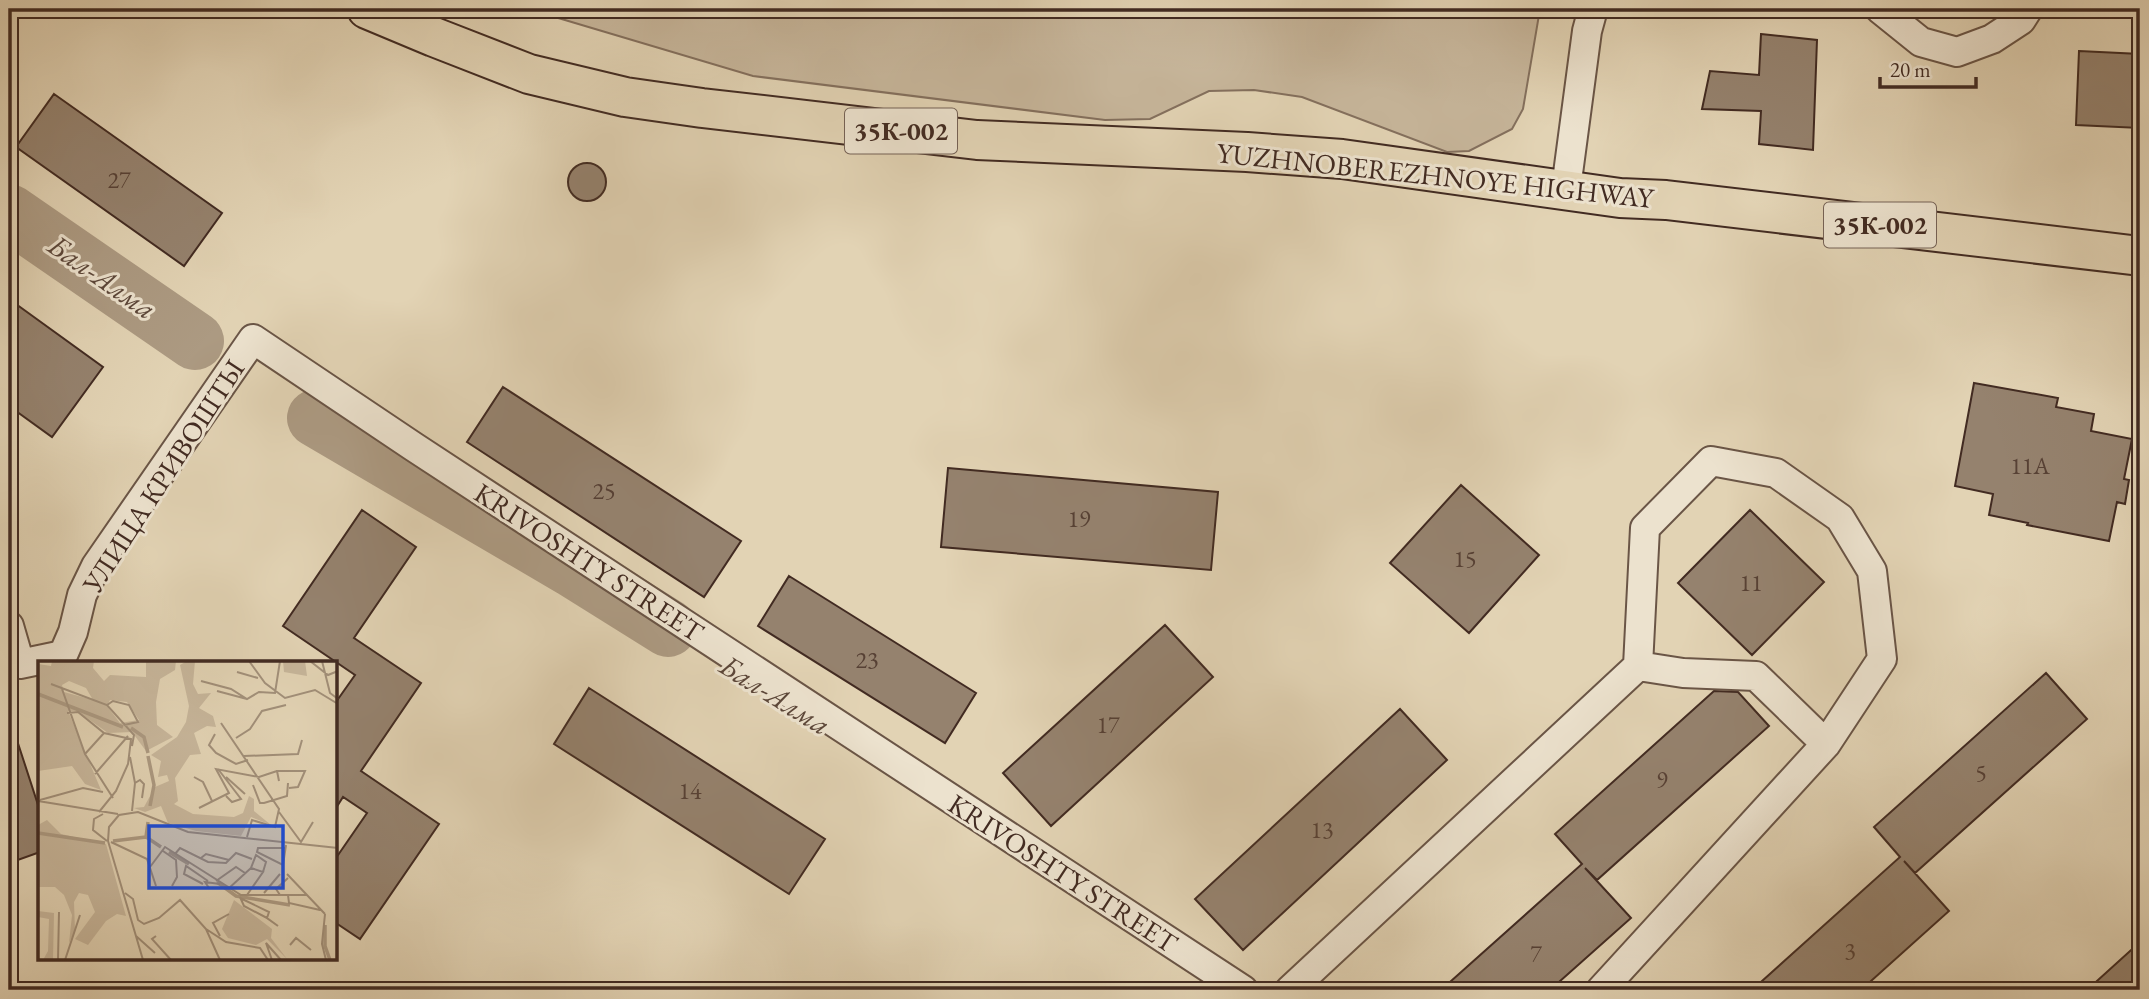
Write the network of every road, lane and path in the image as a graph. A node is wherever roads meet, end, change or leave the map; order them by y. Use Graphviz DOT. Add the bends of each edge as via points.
graph roads {
  1 [pos="367,9"];
  2 [pos="382,9"];
  3 [pos="1593,9"];
  4 [pos="1880,9"];
  5 [pos="2028,9"];
  6 [pos="1440,169"];
  7 [pos="1567,181"];
  8 [pos="1627,194"];
  9 [pos="2140,233"];
  10 [pos="2140,256"];
  11 [pos="9,626"];
  12 [pos="1638,666"];
  13 [pos="1826,744"];
  14 [pos="1243,990"];
  15 [pos="1290,990"];
  16 [pos="1601,990"];
  1 -- 6 [label="highway, YUZHNOBEREZHNOYE HIGHWAY / 35К-002" via="529,74 625,97 977,140 1247,152"];
  2 -- 6 [label="highway, YUZHNOBEREZHNOYE HIGHWAY / 35К-002" via="534,70 700,102 969,132 1326,150"];
  3 -- 7 [label="street"];
  4 -- 5 [label="street" via="1921,42 1957,52 1992,39 2021,20"];
  6 -- 7 [label="highway, YUZHNOBEREZHNOYE HIGHWAY"];
  6 -- 8 [label="highway, YUZHNOBEREZHNOYE HIGHWAY"];
  7 -- 8 [label="highway, YUZHNOBEREZHNOYE HIGHWAY"];
  8 -- 9 [label="highway, YUZHNOBEREZHNOYE HIGHWAY" via="1676,190 1949,211"];
  8 -- 10 [label="highway, YUZHNOBEREZHNOYE HIGHWAY / 35К-002"];
  11 -- 14 [label="street, KRIVOSHTY STREET" via="20,664 63,655 96,566 253,338"];
  12 -- 13 [label="street" via="1756,676"];
  12 -- 13 [label="street" via="1645,528 1711,461 1776,473 1840,518 1872,571 1882,659"];
  12 -- 15 [label="street"];
  13 -- 16 [label="street"];
}
